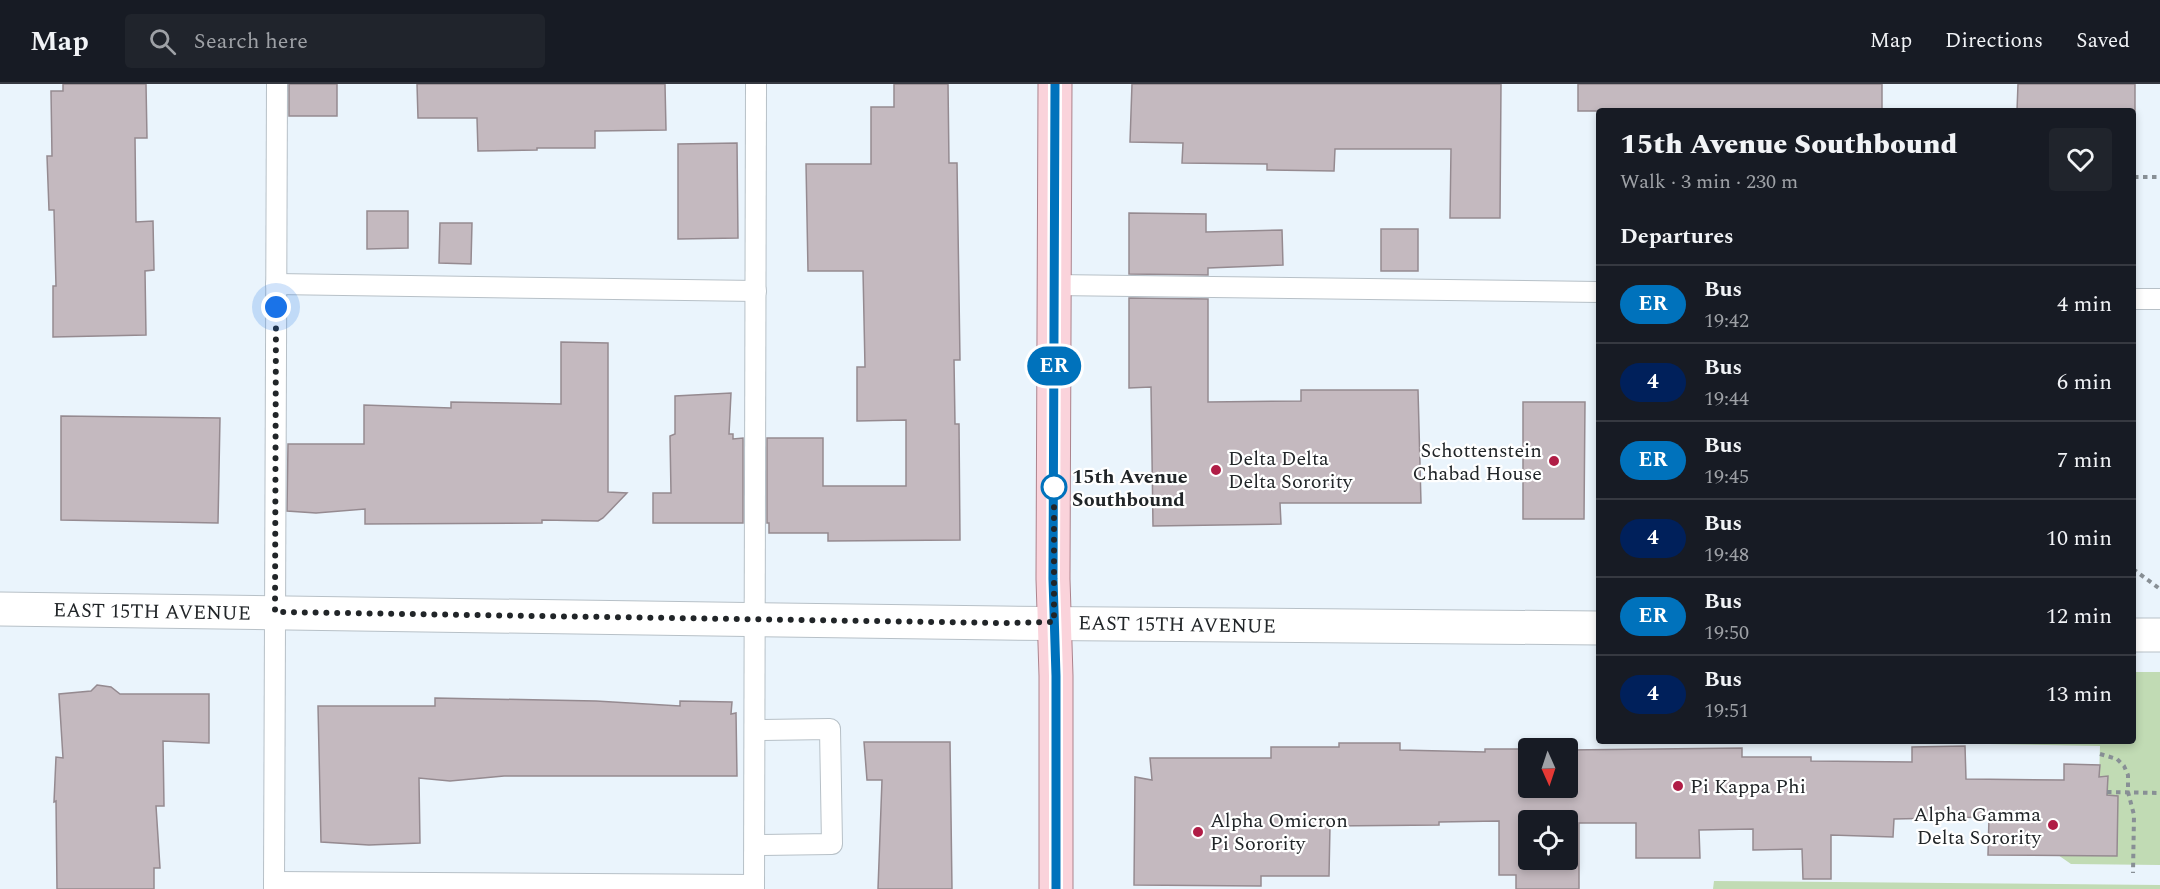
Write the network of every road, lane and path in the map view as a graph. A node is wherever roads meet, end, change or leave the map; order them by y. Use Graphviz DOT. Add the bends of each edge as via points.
graph roads {
  1 [pos="277,84"];
  2 [pos="756,84"];
  3 [pos="1055,84"];
  4 [pos="2136,177"];
  5 [pos="2160,177"];
  6 [pos="276,284"];
  7 [pos="1054,285"];
  8 [pos="756,291"];
  9 [pos="1596,292"];
  10 [pos="2136,299"];
  11 [pos="2160,299"];
  12 [pos="2136,571"];
  13 [pos="2160,589"];
  14 [pos="0,609"];
  15 [pos="275,612"];
  16 [pos="755,618"];
  17 [pos="1054,622"];
  18 [pos="1596,628"];
  19 [pos="2136,635"];
  20 [pos="2160,635"];
  21 [pos="755,730"];
  22 [pos="2100,754"];
  23 [pos="2107,792"];
  24 [pos="2128,792"];
  25 [pos="2160,793"];
  26 [pos="755,845"];
  27 [pos="2133,873"];
  28 [pos="274,885"];
  29 [pos="754,887"];
  30 [pos="1056,889"];
  1 -- 6 [label="lane"];
  2 -- 8 [label="lane"];
  3 -- 7 [label="main road"];
  4 -- 5 [label="path"];
  6 -- 8 [label="lane"];
  6 -- 15 [label="lane"];
  7 -- 9 [label="lane"];
  7 -- 17 [label="main road"];
  8 -- 16 [label="lane"];
  10 -- 11 [label="lane"];
  12 -- 13 [label="path"];
  14 -- 15 [label="street, EAST 15TH AVENUE"];
  15 -- 16 [label="street, EAST 15TH AVENUE"];
  15 -- 28 [label="lane"];
  16 -- 17 [label="street, EAST 15TH AVENUE"];
  16 -- 21 [label="lane"];
  17 -- 18 [label="street, EAST 15TH AVENUE"];
  17 -- 30 [label="main road"];
  19 -- 20 [label="street"];
  21 -- 26 [label="lane"];
  21 -- 26 [label="lane" via="830,729 832,844"];
  22 -- 24 [label="path" via="2117,759 2124,766"];
  23 -- 24 [label="path"];
  24 -- 25 [label="path"];
  24 -- 27 [label="path" via="2134,815"];
  26 -- 29 [label="lane"];
  28 -- 29 [label="lane"];
}
